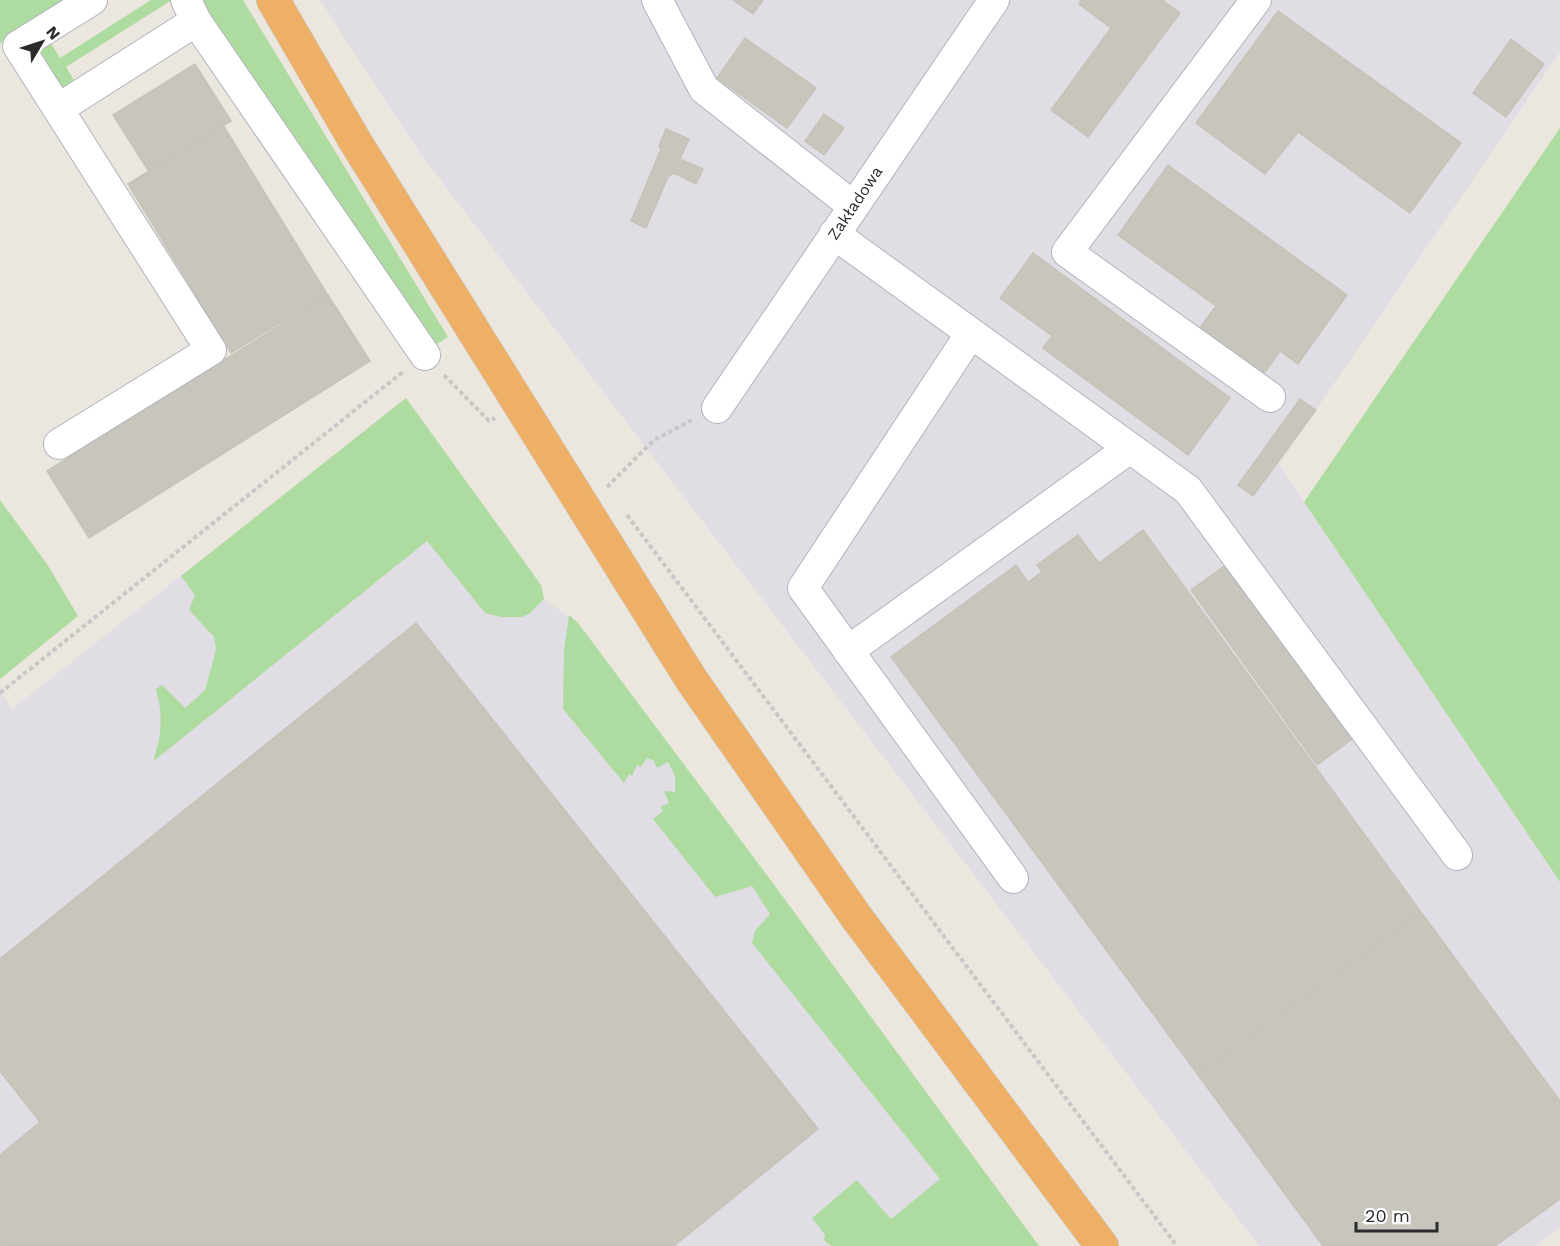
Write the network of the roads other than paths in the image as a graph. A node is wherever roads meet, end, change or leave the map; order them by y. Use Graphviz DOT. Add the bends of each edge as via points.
graph roads {
  1 [pos="92,0"];
  2 [pos="273,0"];
  3 [pos="657,0"];
  4 [pos="994,0"];
  5 [pos="1256,0"];
  6 [pos="191,11"];
  7 [pos="58,109"];
  8 [pos="853,206"];
  9 [pos="834,234"];
  10 [pos="971,333"];
  11 [pos="425,355"];
  12 [pos="1270,397"];
  13 [pos="717,408"];
  14 [pos="59,444"];
  15 [pos="1130,448"];
  16 [pos="848,651"];
  17 [pos="1457,855"];
  18 [pos="1013,878"];
  19 [pos="1102,1246"];
  1 -- 7 [label="street" via="18,46"];
  2 -- 19 [label="highway" via="355,141 691,679 857,918"];
  3 -- 8 [label="street" via="704,89"];
  4 -- 8 [label="street, Zakładowa"];
  5 -- 12 [label="street" via="1067,252"];
  6 -- 7 [label="street"];
  6 -- 11 [label="street"];
  7 -- 14 [label="street" via="211,350"];
  8 -- 9 [label="street, Zakładowa"];
  9 -- 10 [label="street"];
  9 -- 13 [label="street, Zakładowa"];
  10 -- 15 [label="street"];
  10 -- 16 [label="street" via="802,588"];
  15 -- 16 [label="street"];
  15 -- 17 [label="street" via="1188,490"];
  16 -- 18 [label="street"];
}
